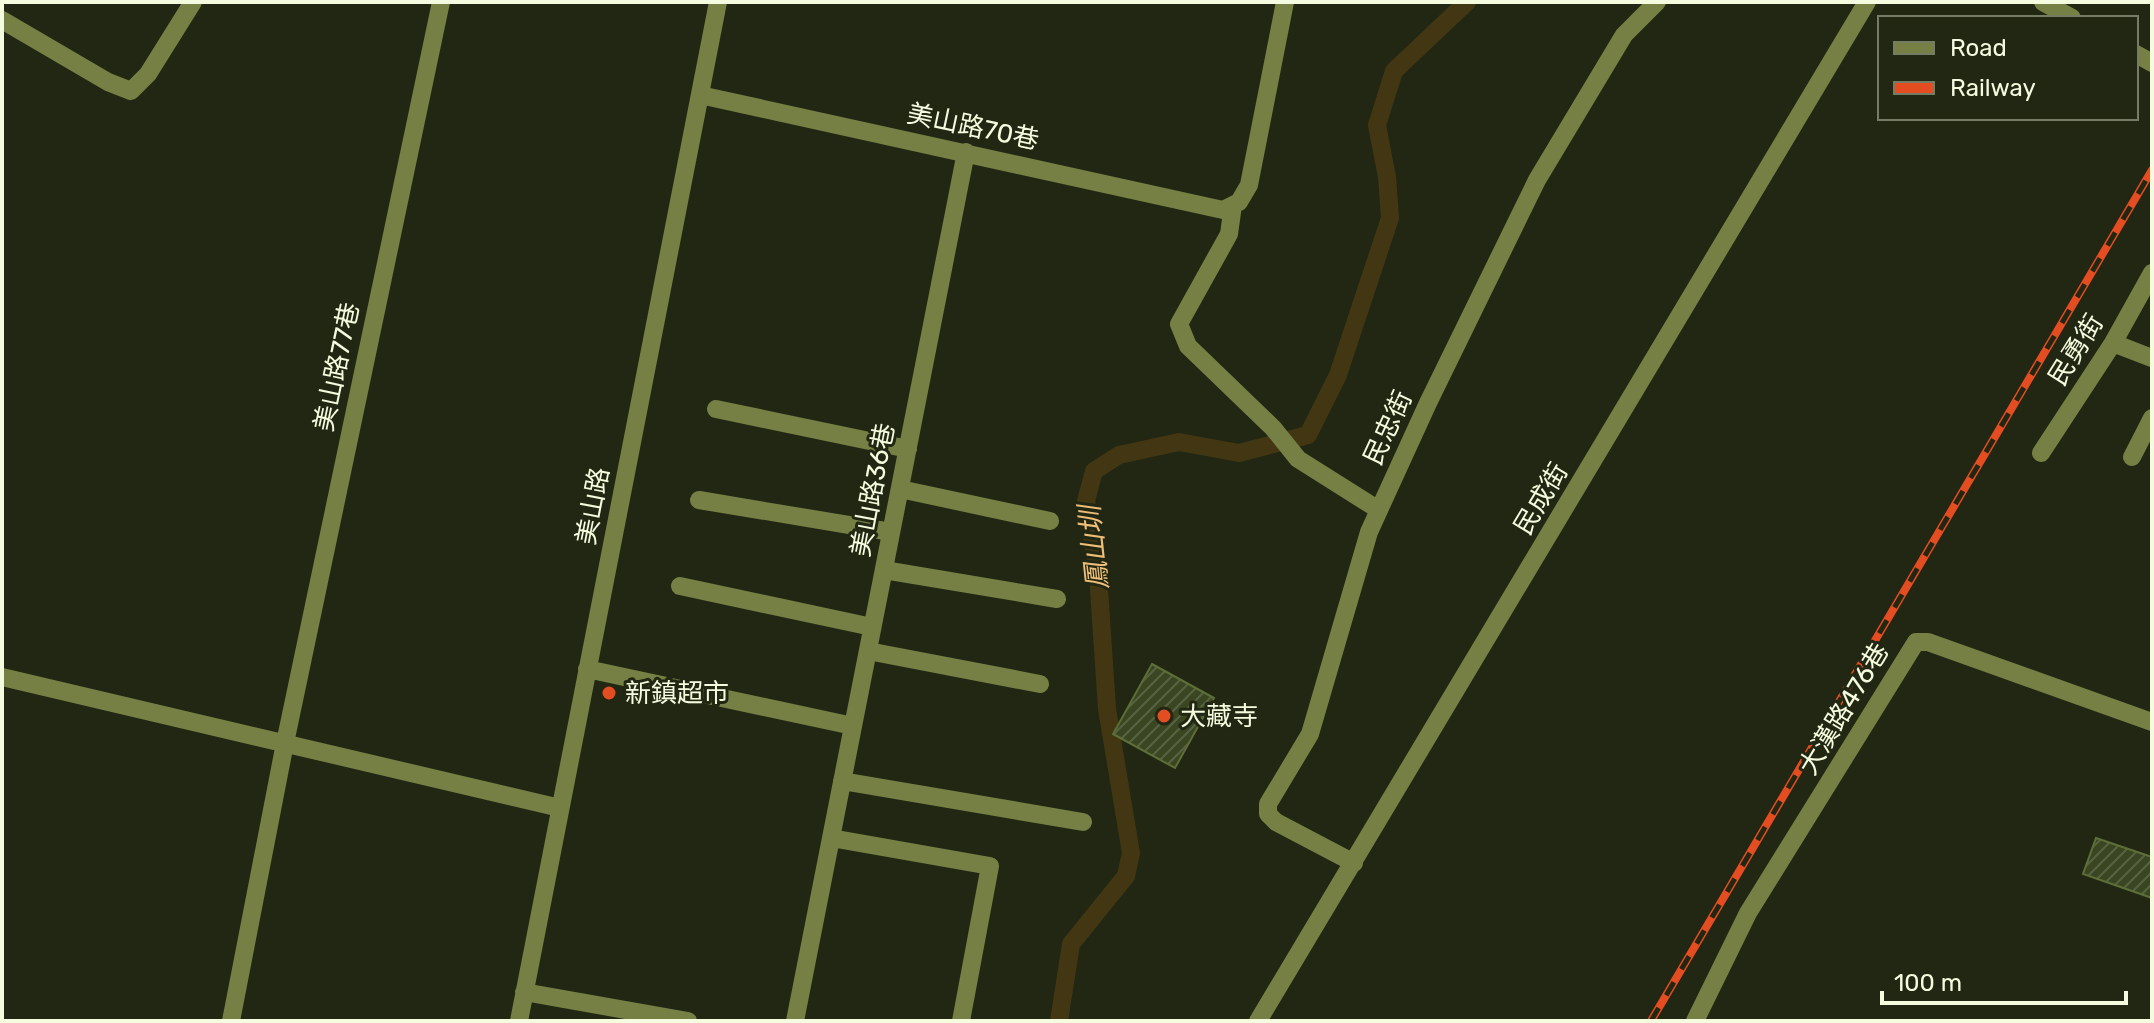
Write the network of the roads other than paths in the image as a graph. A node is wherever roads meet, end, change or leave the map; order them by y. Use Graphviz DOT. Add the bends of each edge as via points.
graph roads {
  1 [pos="193,2"];
  2 [pos="441,2"];
  3 [pos="718,2"];
  4 [pos="1285,2"];
  5 [pos="1657,2"];
  6 [pos="1867,2"];
  7 [pos="2043,2"];
  8 [pos="2068,16"];
  9 [pos="2,20"];
  10 [pos="700,95"];
  11 [pos="966,152"];
  12 [pos="1233,205"];
  13 [pos="2152,273"];
  14 [pos="2113,343"];
  15 [pos="2152,358"];
  16 [pos="716,409"];
  17 [pos="2152,418"];
  18 [pos="908,449"];
  19 [pos="2041,453"];
  20 [pos="2132,457"];
  21 [pos="900,489"];
  22 [pos="699,500"];
  23 [pos="1379,510"];
  24 [pos="1050,521"];
  25 [pos="891,532"];
  26 [pos="884,570"];
  27 [pos="680,586"];
  28 [pos="1057,599"];
  29 [pos="872,627"];
  30 [pos="868,651"];
  31 [pos="587,669"];
  32 [pos="2,677"];
  33 [pos="1040,684"];
  34 [pos="2152,722"];
  35 [pos="853,726"];
  36 [pos="285,743"];
  37 [pos="842,781"];
  38 [pos="560,808"];
  39 [pos="1083,822"];
  40 [pos="831,838"];
  41 [pos="1354,863"];
  42 [pos="524,992"];
  43 [pos="231,1021"];
  44 [pos="519,1021"];
  45 [pos="688,1021"];
  46 [pos="795,1021"];
  47 [pos="961,1021"];
  48 [pos="1258,1021"];
  49 [pos="1695,1021"];
  1 -- 9 [label="street" via="148,74 131,91"];
  2 -- 36 [label="street, 美山路77巷"];
  3 -- 10 [label="street, 美山路"];
  4 -- 12 [label="street" via="1249,185"];
  5 -- 23 [label="street, 民忠街" via="1624,35 1537,180"];
  6 -- 41 [label="street, 民成街"];
  7 -- 8 [label="street"];
  10 -- 11 [label="street, 美山路70巷"];
  10 -- 31 [label="street, 美山路"];
  11 -- 12 [label="street, 美山路70巷" via="1223,210"];
  11 -- 18 [label="street, 美山路36巷"];
  12 -- 23 [label="street" via="1229,234 1179,324 1188,346 1298,459"];
  13 -- 14 [label="street, 民勇街"];
  14 -- 15 [label="street"];
  14 -- 19 [label="street, 民勇街"];
  16 -- 18 [label="street"];
  17 -- 20 [label="street"];
  18 -- 21 [label="street, 美山路36巷"];
  21 -- 24 [label="street"];
  21 -- 25 [label="street, 美山路36巷"];
  22 -- 25 [label="street"];
  23 -- 41 [label="street, 民忠街" via="1310,734 1268,804 1268,814 1276,822"];
  25 -- 26 [label="street, 美山路36巷"];
  26 -- 28 [label="street"];
  26 -- 29 [label="street, 美山路36巷"];
  27 -- 29 [label="street"];
  29 -- 30 [label="street, 美山路36巷"];
  30 -- 33 [label="street"];
  30 -- 35 [label="street, 美山路36巷"];
  31 -- 35 [label="street"];
  31 -- 38 [label="street, 美山路"];
  32 -- 36 [label="street"];
  34 -- 49 [label="street, 大漢路476巷" via="1916,642 1748,913"];
  35 -- 37 [label="street, 美山路36巷"];
  36 -- 38 [label="street"];
  36 -- 43 [label="street, 美山路77巷"];
  37 -- 39 [label="street"];
  37 -- 40 [label="street, 美山路36巷"];
  38 -- 42 [label="street, 美山路"];
  40 -- 46 [label="street, 美山路36巷"];
  40 -- 47 [label="street" via="990,866"];
  41 -- 48 [label="street, 民成街"];
  42 -- 44 [label="street, 美山路"];
  42 -- 45 [label="street"];
}
